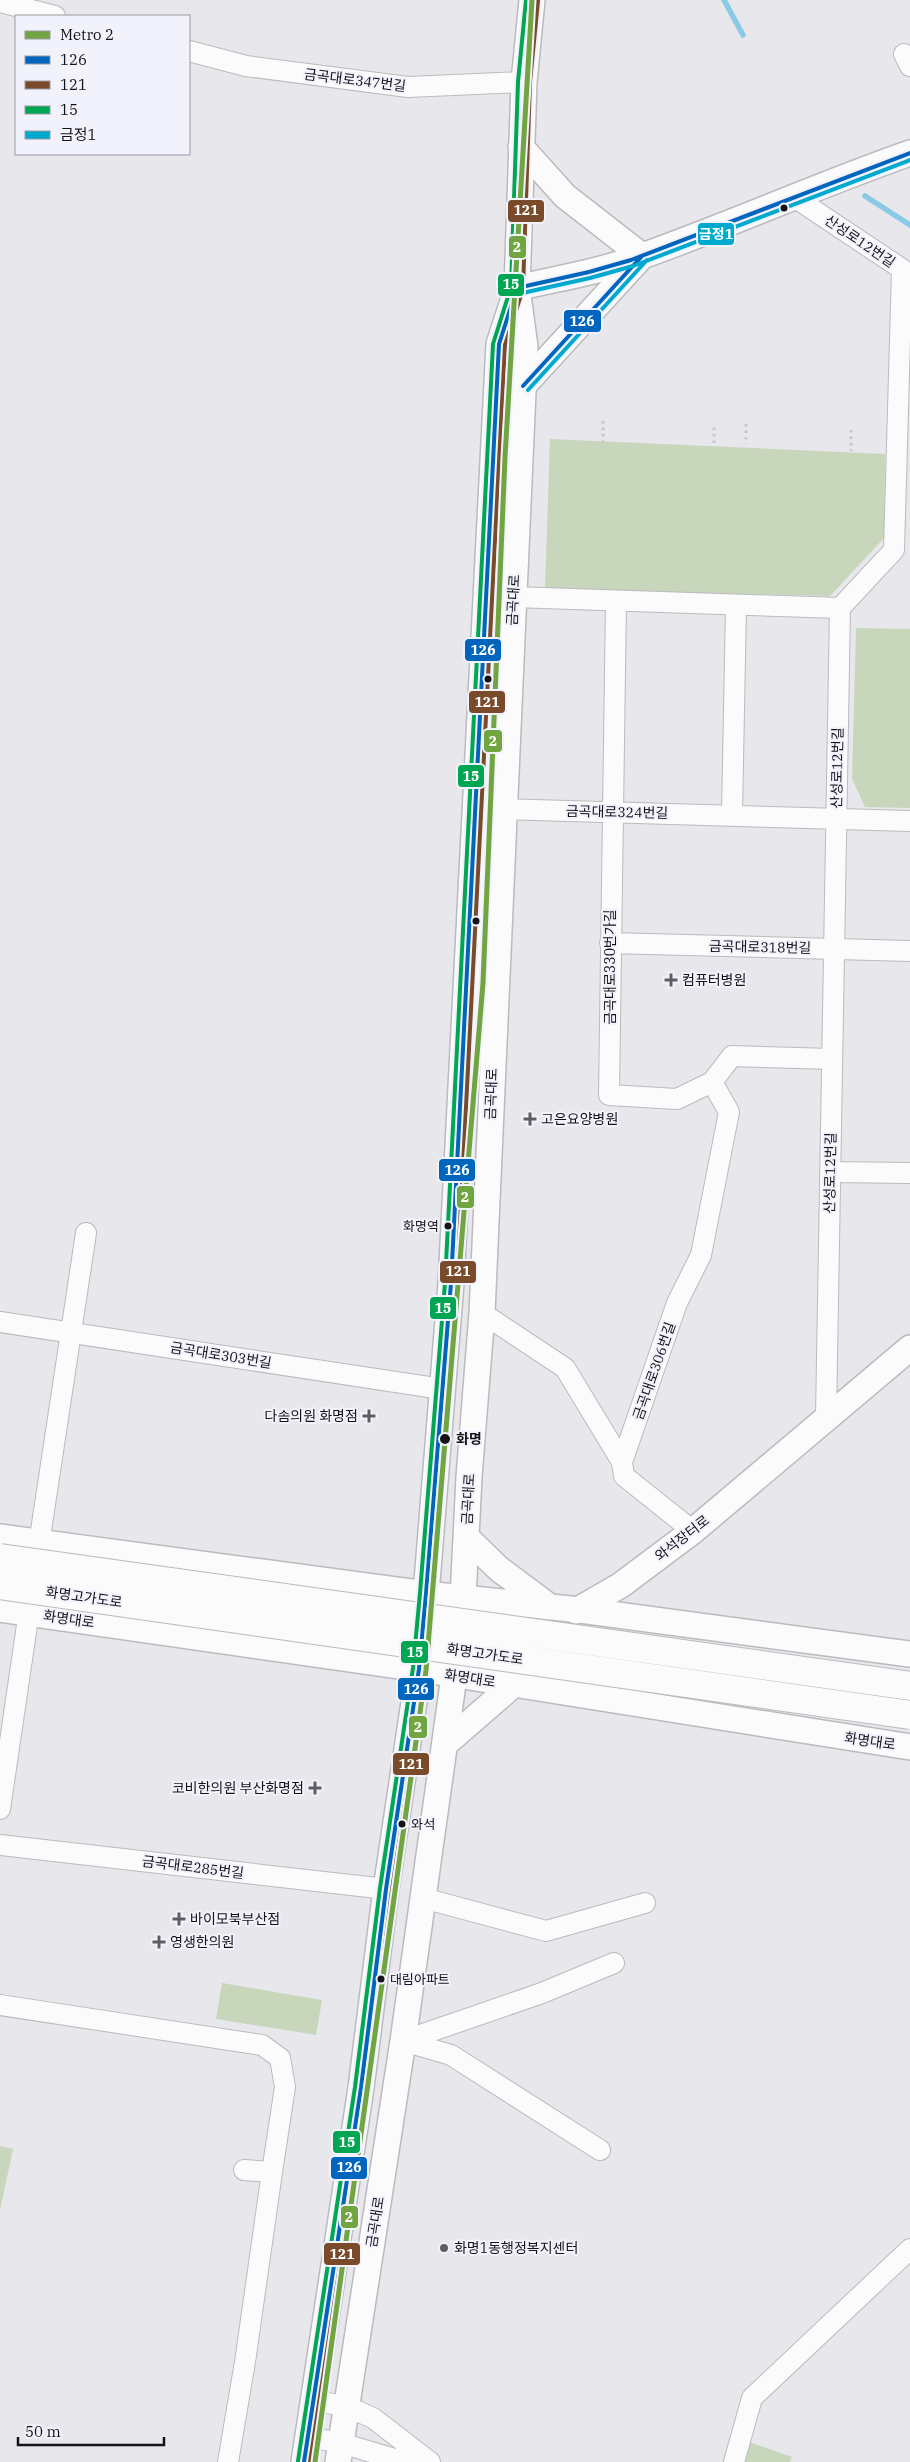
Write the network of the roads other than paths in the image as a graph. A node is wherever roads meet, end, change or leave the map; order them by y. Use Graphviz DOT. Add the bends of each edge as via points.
graph roads {
  1 [pos="532,0"];
  2 [pos="0,2"];
  3 [pos="51,15"];
  4 [pos="190,51"];
  5 [pos="524,82"];
  6 [pos="521,147"];
  7 [pos="910,153"];
  8 [pos="794,197"];
  9 [pos="642,256"];
  10 [pos="517,288"];
  11 [pos="905,361"];
  12 [pos="523,386"];
  13 [pos="903,473"];
  14 [pos="888,557"];
  15 [pos="910,557"];
  16 [pos="513,597"];
  17 [pos="616,601"];
  18 [pos="736,605"];
  19 [pos="840,608"];
  20 [pos="502,809"];
  21 [pos="612,812"];
  22 [pos="732,814"];
  23 [pos="836,818"];
  24 [pos="910,821"];
  25 [pos="610,943"];
  26 [pos="834,948"];
  27 [pos="910,951"];
  28 [pos="832,1059"];
  29 [pos="712,1082"];
  30 [pos="831,1172"];
  31 [pos="910,1173"];
  32 [pos="86,1233"];
  33 [pos="482,1313"];
  34 [pos="0,1322"];
  35 [pos="70,1332"];
  36 [pos="910,1348"];
  37 [pos="442,1389"];
  38 [pos="826,1417"];
  39 [pos="622,1462"];
  40 [pos="693,1531"];
  41 [pos="0,1537"];
  42 [pos="466,1537"];
  43 [pos="39,1542"];
  44 [pos="0,1558"];
  45 [pos="0,1585"];
  46 [pos="426,1594"];
  47 [pos="463,1598"];
  48 [pos="550,1607"];
  49 [pos="0,1609"];
  50 [pos="580,1610"];
  51 [pos="29,1614"];
  52 [pos="910,1654"];
  53 [pos="456,1665"];
  54 [pos="419,1670"];
  55 [pos="513,1685"];
  56 [pos="910,1686"];
  57 [pos="910,1715"];
  58 [pos="445,1744"];
  59 [pos="910,1747"];
  60 [pos="0,1809"];
  61 [pos="0,1845"];
  62 [pos="386,1889"];
  63 [pos="423,1898"];
  64 [pos="645,1903"];
  65 [pos="614,1963"];
  66 [pos="0,2005"];
  67 [pos="404,2040"];
  68 [pos="600,2150"];
  69 [pos="244,2170"];
  70 [pos="272,2172"];
  71 [pos="910,2249"];
  72 [pos="314,2401"];
  73 [pos="346,2406"];
  74 [pos="308,2437"];
  75 [pos="339,2452"];
  76 [pos="228,2462"];
  77 [pos="304,2462"];
  78 [pos="405,2462"];
  79 [pos="430,2462"];
  80 [pos="734,2462"];
  1 -- 5 [label="main road, 금곡대로"];
  2 -- 3 [label="street"];
  4 -- 5 [label="street, 금곡대로347번길" via="246,66 408,87"];
  5 -- 6 [label="main road, 금곡대로"];
  6 -- 9 [label="main road" via="565,196"];
  6 -- 10 [label="main road, 금곡대로"];
  7 -- 8 [label="main road"];
  8 -- 9 [label="main road"];
  8 -- 11 [label="street, 산성로12번길" via="902,270"];
  9 -- 10 [label="main road"];
  9 -- 12 [label="main road"];
  10 -- 12 [label="main road, 금곡대로" via="525,347"];
  10 -- 37 [label="main road, 금곡대로" via="499,344 452,1263"];
  11 -- 13 [label="street, 산성로12번길"];
  12 -- 16 [label="main road, 금곡대로"];
  13 -- 14 [label="street, 산성로12번길" via="894,550"];
  14 -- 15 [label="street"];
  14 -- 19 [label="street, 산성로12번길"];
  16 -- 17 [label="street"];
  16 -- 20 [label="main road, 금곡대로"];
  17 -- 18 [label="street"];
  17 -- 21 [label="street, 금곡대로330번가길"];
  18 -- 19 [label="street"];
  18 -- 22 [label="street"];
  19 -- 23 [label="street, 산성로12번길"];
  20 -- 21 [label="street, 금곡대로324번길"];
  20 -- 33 [label="main road, 금곡대로"];
  21 -- 22 [label="street, 금곡대로324번길"];
  21 -- 25 [label="street, 금곡대로330번가길"];
  22 -- 23 [label="street, 금곡대로324번길"];
  23 -- 24 [label="street, 금곡대로324번길"];
  23 -- 26 [label="street, 산성로12번길"];
  25 -- 26 [label="street, 금곡대로318번길"];
  25 -- 29 [label="street, 금곡대로330번가길" via="609,1095 677,1099"];
  26 -- 27 [label="street, 금곡대로318번길"];
  26 -- 28 [label="street, 산성로12번길"];
  28 -- 29 [label="street, 금곡대로330번가길" via="732,1056"];
  28 -- 30 [label="street, 산성로12번길"];
  29 -- 39 [label="street, 금곡대로306번길" via="729,1112 701,1255 677,1303"];
  30 -- 31 [label="street"];
  30 -- 38 [label="street, 산성로12번길"];
  32 -- 35 [label="street"];
  33 -- 39 [label="street" via="565,1368"];
  33 -- 42 [label="main road, 금곡대로"];
  34 -- 35 [label="street, 금곡대로303번길"];
  35 -- 37 [label="street, 금곡대로303번길"];
  35 -- 43 [label="street"];
  36 -- 38 [label="main road, 와석장터로"];
  37 -- 46 [label="main road, 금곡대로"];
  38 -- 40 [label="main road, 와석장터로"];
  39 -- 40 [label="street" via="624,1476"];
  40 -- 50 [label="main road, 와석장터로" via="621,1585"];
  41 -- 43 [label="main road"];
  42 -- 47 [label="main road, 금곡대로"];
  42 -- 48 [label="main road" via="499,1569"];
  43 -- 46 [label="main road"];
  43 -- 51 [label="street"];
  44 -- 56 [label="highway, 화명고가도로, bridge"];
  45 -- 57 [label="highway, 화명고가도로, bridge"];
  46 -- 47 [label="main road"];
  46 -- 54 [label="main road, 금곡대로"];
  47 -- 48 [label="main road"];
  47 -- 53 [label="main road, 금곡대로"];
  48 -- 50 [label="main road"];
  49 -- 51 [label="main road, 화명대로"];
  50 -- 52 [label="main road"];
  50 -- 53 [label="main road, 와석장터로"];
  51 -- 54 [label="main road, 화명대로"];
  51 -- 60 [label="street"];
  53 -- 54 [label="main road, 화명대로"];
  53 -- 55 [label="main road, 화명대로"];
  53 -- 58 [label="main road, 금곡대로"];
  54 -- 62 [label="main road, 금곡대로"];
  55 -- 58 [label="main road"];
  55 -- 59 [label="main road, 화명대로"];
  58 -- 63 [label="main road, 금곡대로"];
  61 -- 62 [label="street, 금곡대로285번길"];
  62 -- 72 [label="main road, 금곡대로" via="361,2088"];
  63 -- 64 [label="street" via="546,1931"];
  63 -- 67 [label="main road, 금곡대로"];
  65 -- 67 [label="street" via="542,1993"];
  66 -- 70 [label="street" via="262,2045 280,2058 285,2087"];
  67 -- 68 [label="street" via="451,2055"];
  67 -- 73 [label="main road, 금곡대로"];
  69 -- 70 [label="street"];
  70 -- 76 [label="street"];
  71 -- 80 [label="street" via="752,2398"];
  72 -- 73 [label="street"];
  72 -- 74 [label="main road, 금곡대로"];
  73 -- 75 [label="main road, 금곡대로"];
  73 -- 79 [label="street" via="373,2418"];
  74 -- 75 [label="street"];
  74 -- 77 [label="main road, 금곡대로"];
  75 -- 78 [label="street"];
}
